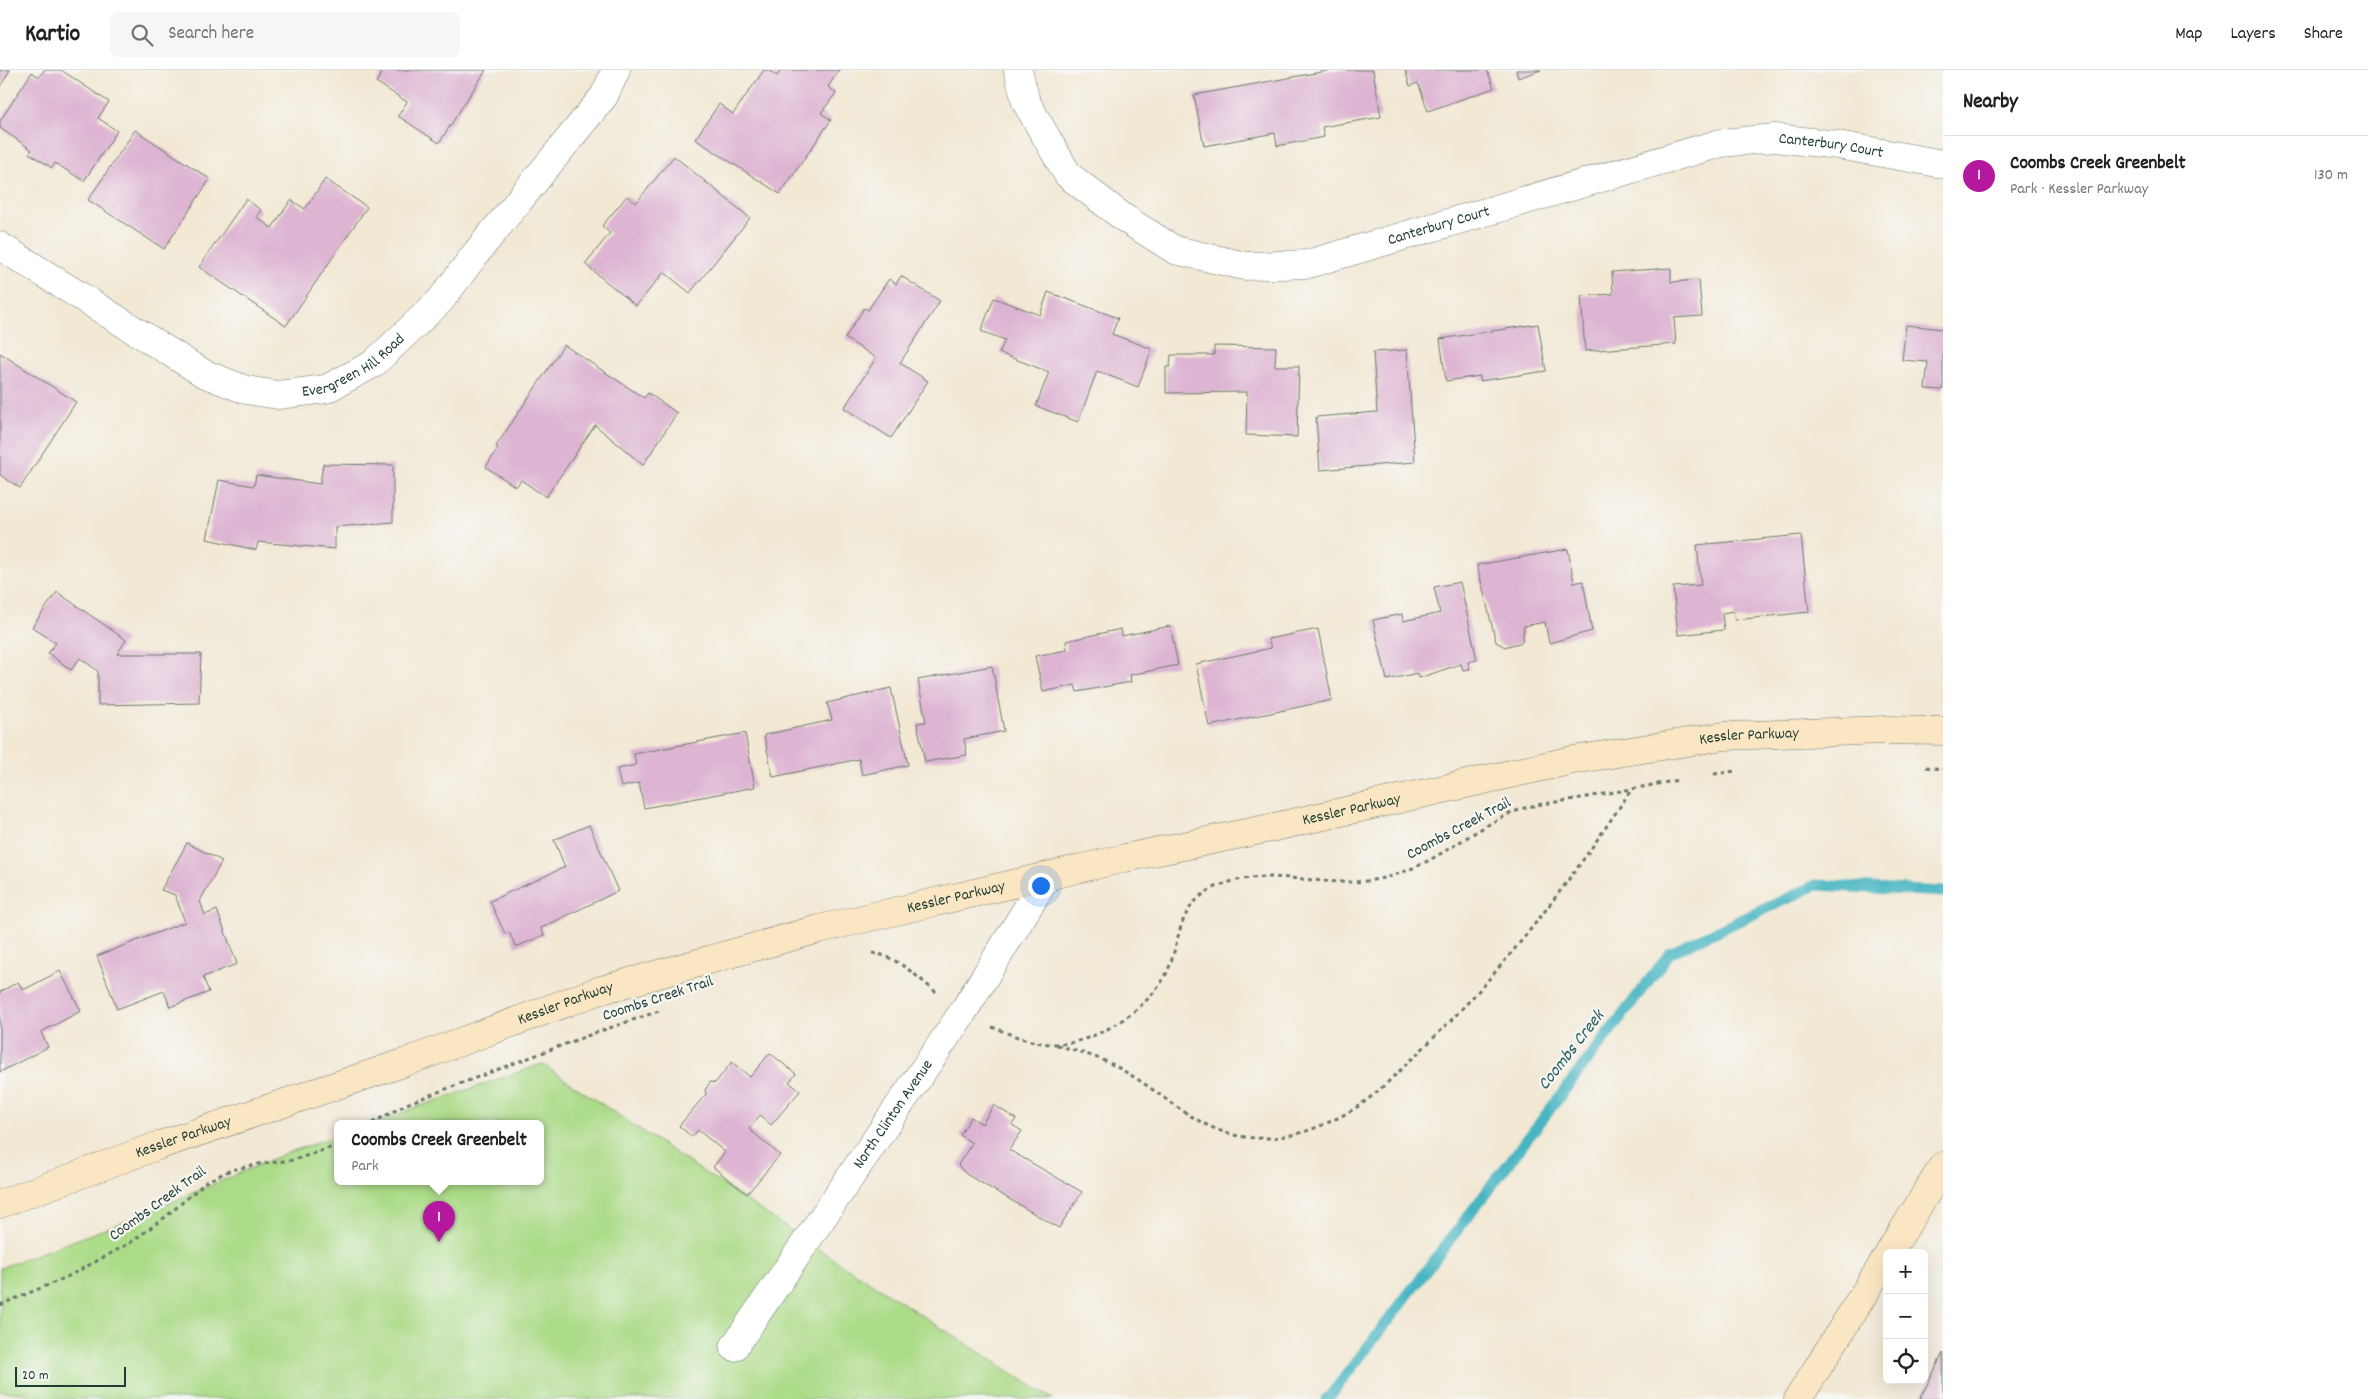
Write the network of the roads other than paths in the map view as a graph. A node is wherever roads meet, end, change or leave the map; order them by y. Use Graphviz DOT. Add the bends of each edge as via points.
graph roads {
  1 [pos="616,70"];
  2 [pos="1018,70"];
  3 [pos="1943,164"];
  4 [pos="0,246"];
  5 [pos="1943,731"];
  6 [pos="1046,878"];
  7 [pos="1943,1166"];
  8 [pos="0,1204"];
  9 [pos="1891,1249"];
  10 [pos="1883,1263"];
  11 [pos="734,1347"];
  12 [pos="1798,1399"];
  1 -- 4 [label="street, Evergreen Hill Road" via="604,96 440,301 373,364 326,389 278,394 246,390 203,373"];
  2 -- 3 [label="street, Canterbury Court" via="1026,102 1068,175 1124,218 1175,250 1245,266 1308,264 1721,143 1775,138"];
  5 -- 6 [label="street, Kessler Parkway" via="1725,736 1573,760"];
  6 -- 8 [label="street, Kessler Parkway" via="819,929 598,991"];
  6 -- 11 [label="street, North Clinton Avenue" via="963,1012"];
  7 -- 9 [label="street"];
  10 -- 12 [label="street"];
}
